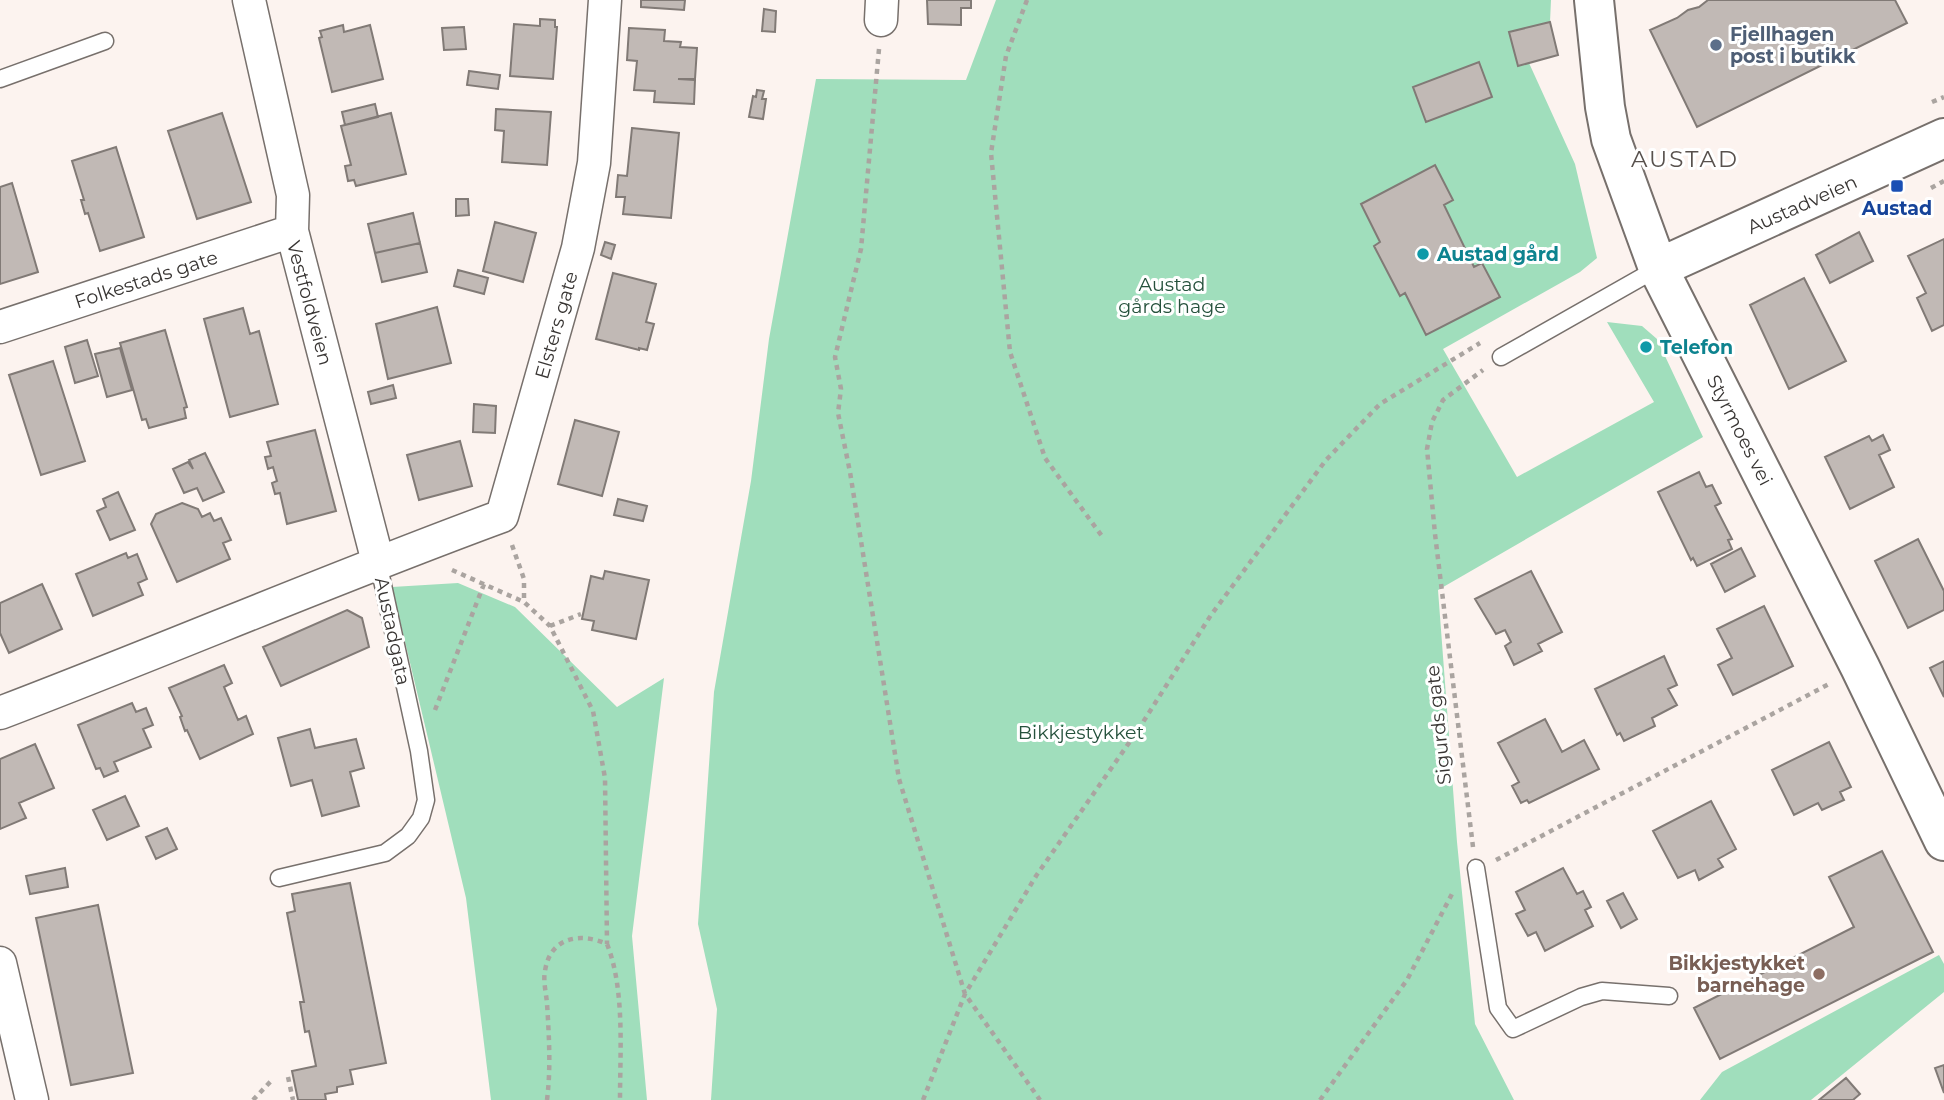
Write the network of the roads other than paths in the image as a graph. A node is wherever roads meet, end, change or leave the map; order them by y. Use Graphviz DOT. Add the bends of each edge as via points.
graph roads {
  1 [pos="248,0"];
  2 [pos="605,0"];
  3 [pos="1594,0"];
  4 [pos="105,41"];
  5 [pos="0,79"];
  6 [pos="1944,138"];
  7 [pos="292,231"];
  8 [pos="1658,268"];
  9 [pos="0,327"];
  10 [pos="1501,357"];
  11 [pos="378,562"];
  12 [pos="0,713"];
  13 [pos="1944,841"];
  14 [pos="1476,869"];
  15 [pos="279,878"];
  16 [pos="0,963"];
  17 [pos="1669,996"];
  18 [pos="32,1100"];
  1 -- 7 [label="street, Vestfoldveien" via="293,195"];
  2 -- 11 [label="street, Elsters gate" via="594,163 578,248 502,516"];
  3 -- 8 [label="main road, Styrmoes vei" via="1611,139"];
  4 -- 5 [label="lane"];
  6 -- 8 [label="main road, Austadveien"];
  7 -- 9 [label="street, Folkestads gate"];
  7 -- 11 [label="street, Vestfoldveien"];
  8 -- 10 [label="lane"];
  8 -- 13 [label="main road, Styrmoes vei"];
  11 -- 12 [label="street, Austadgata"];
  11 -- 15 [label="lane, Austadgata" via="419,751 426,800 421,818 408,836 385,853"];
  14 -- 17 [label="lane" via="1498,1008 1513,1029 1602,991"];
  16 -- 18 [label="street"];
}
